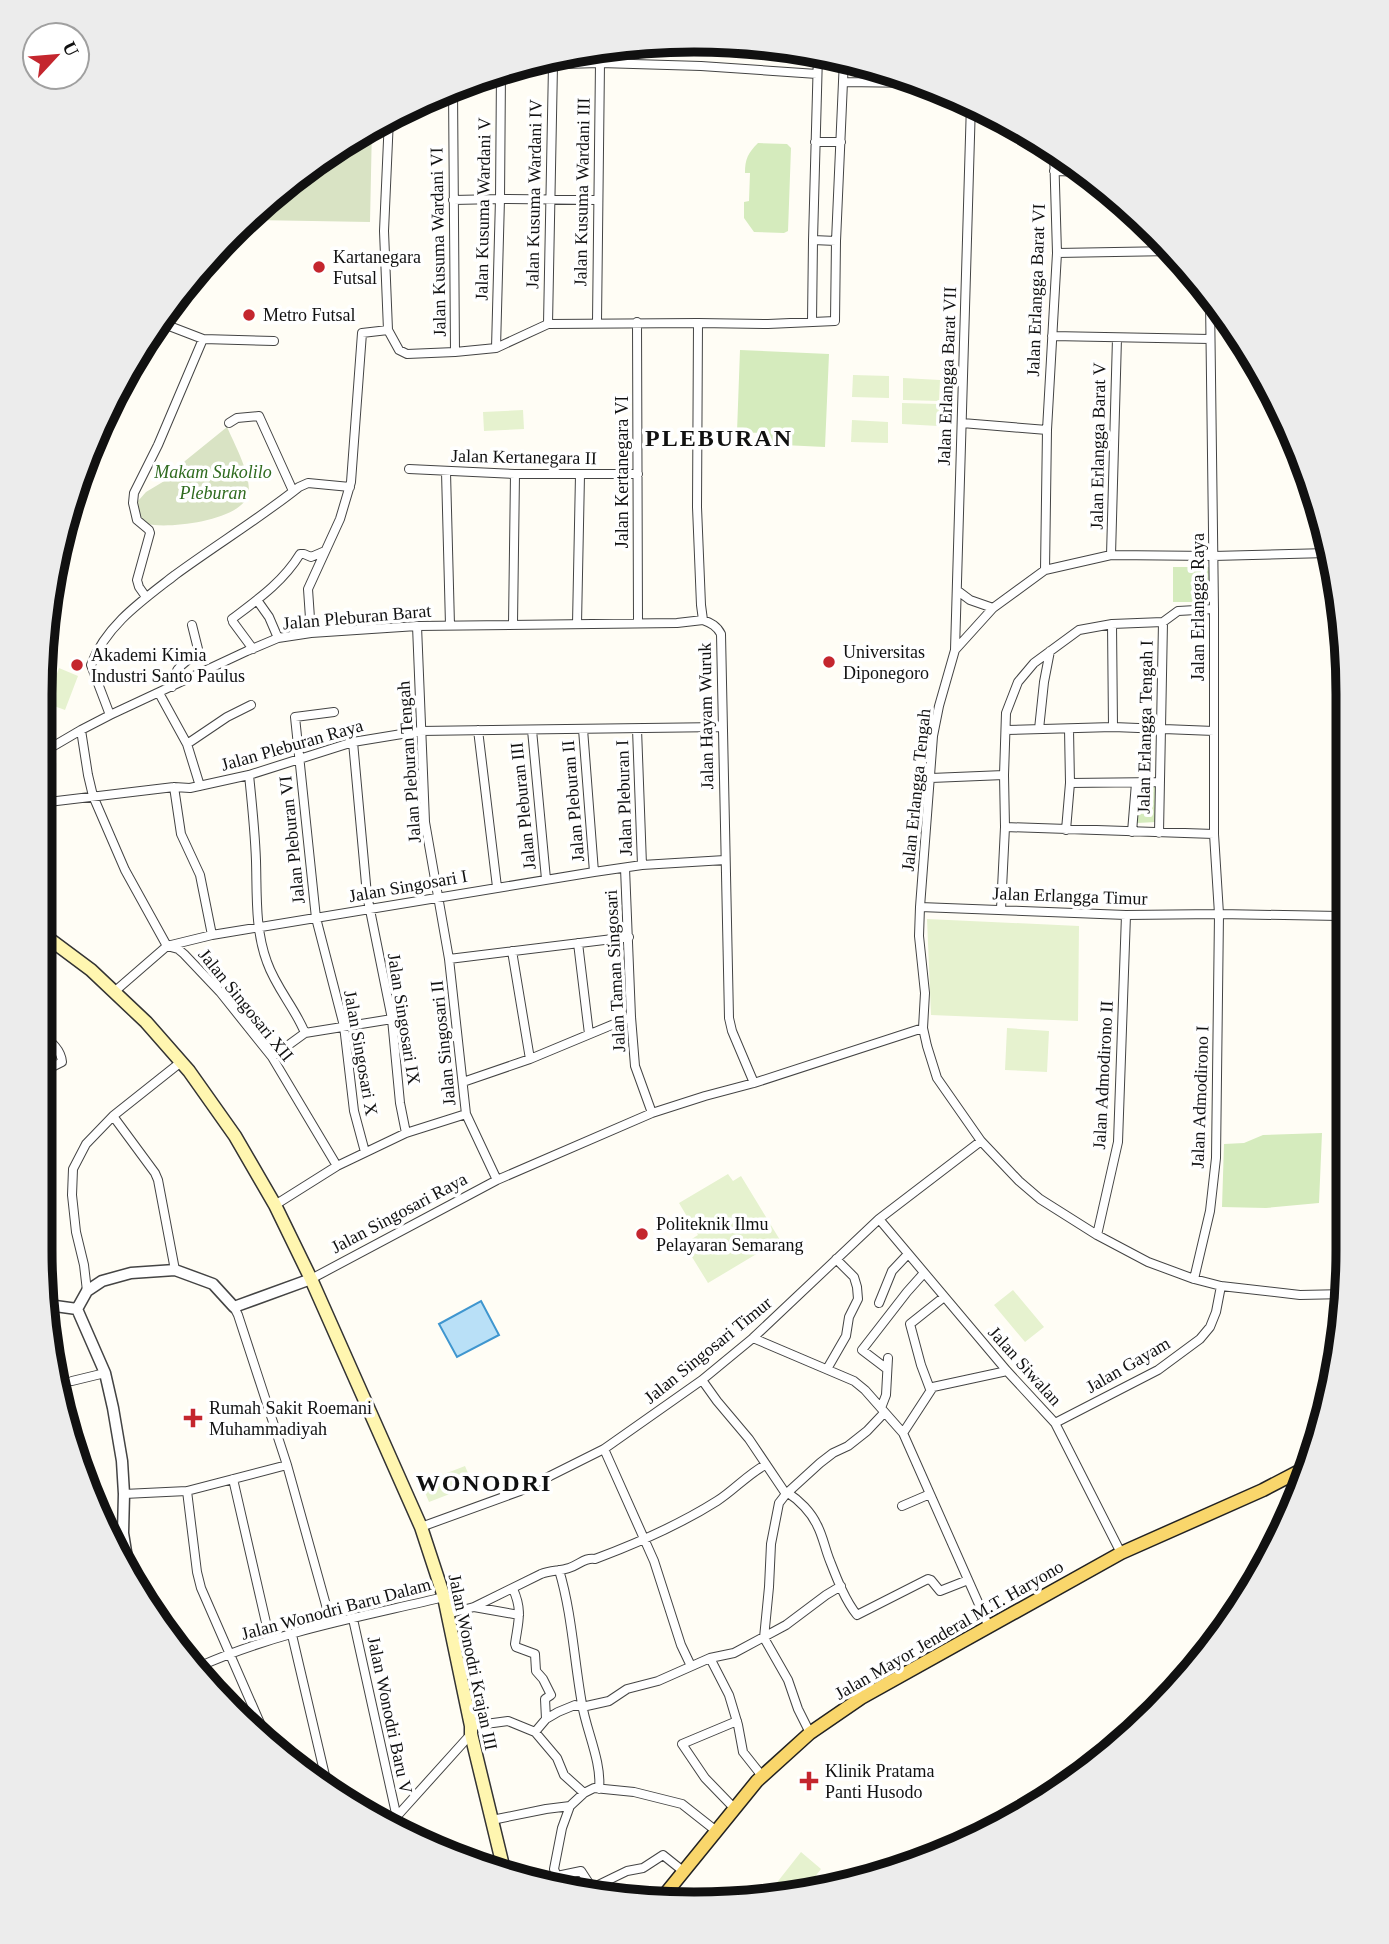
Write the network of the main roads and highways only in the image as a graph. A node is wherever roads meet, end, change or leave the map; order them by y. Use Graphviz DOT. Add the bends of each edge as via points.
graph roads {
  1 [pos="52,941"];
  2 [pos="1296,1473"];
  3 [pos="502,1862"];
  4 [pos="668,1891"];
  1 -- 3 [label="main road, Jalan Wonodri Krajan III" via="146,1022 189,1071 235,1136 275,1205 421,1527 444,1597"];
  2 -- 4 [label="main road, Jalan Mayor Jenderal M.T. Haryono" via="1121,1553 861,1698 810,1733 762,1776"];
}
